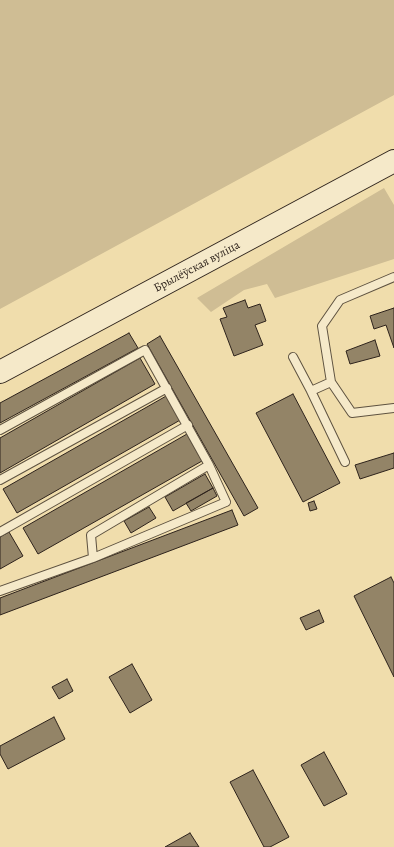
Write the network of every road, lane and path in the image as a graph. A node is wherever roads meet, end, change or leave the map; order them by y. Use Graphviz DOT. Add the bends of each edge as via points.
graph roads {
  1 [pos="394,161"];
  2 [pos="394,278"];
  3 [pos="293,357"];
  4 [pos="0,372"];
  5 [pos="331,382"];
  6 [pos="166,388"];
  7 [pos="311,391"];
  8 [pos="394,408"];
  9 [pos="188,425"];
  10 [pos="0,430"];
  11 [pos="345,462"];
  12 [pos="209,464"];
  13 [pos="0,480"];
  14 [pos="0,532"];
  15 [pos="93,558"];
  16 [pos="0,591"];
  1 -- 4 [label="street, Брылёўская вуліца"];
  2 -- 5 [label="lane" via="340,300 322,326"];
  3 -- 7 [label="lane"];
  5 -- 7 [label="lane"];
  5 -- 8 [label="lane" via="352,413"];
  6 -- 9 [label="lane"];
  6 -- 10 [label="lane" via="145,350"];
  6 -- 13 [label="lane"];
  7 -- 11 [label="lane"];
  9 -- 12 [label="lane"];
  9 -- 14 [label="lane"];
  12 -- 15 [label="lane" via="90,535"];
  12 -- 15 [label="lane" via="226,502"];
  15 -- 16 [label="lane"];
}
